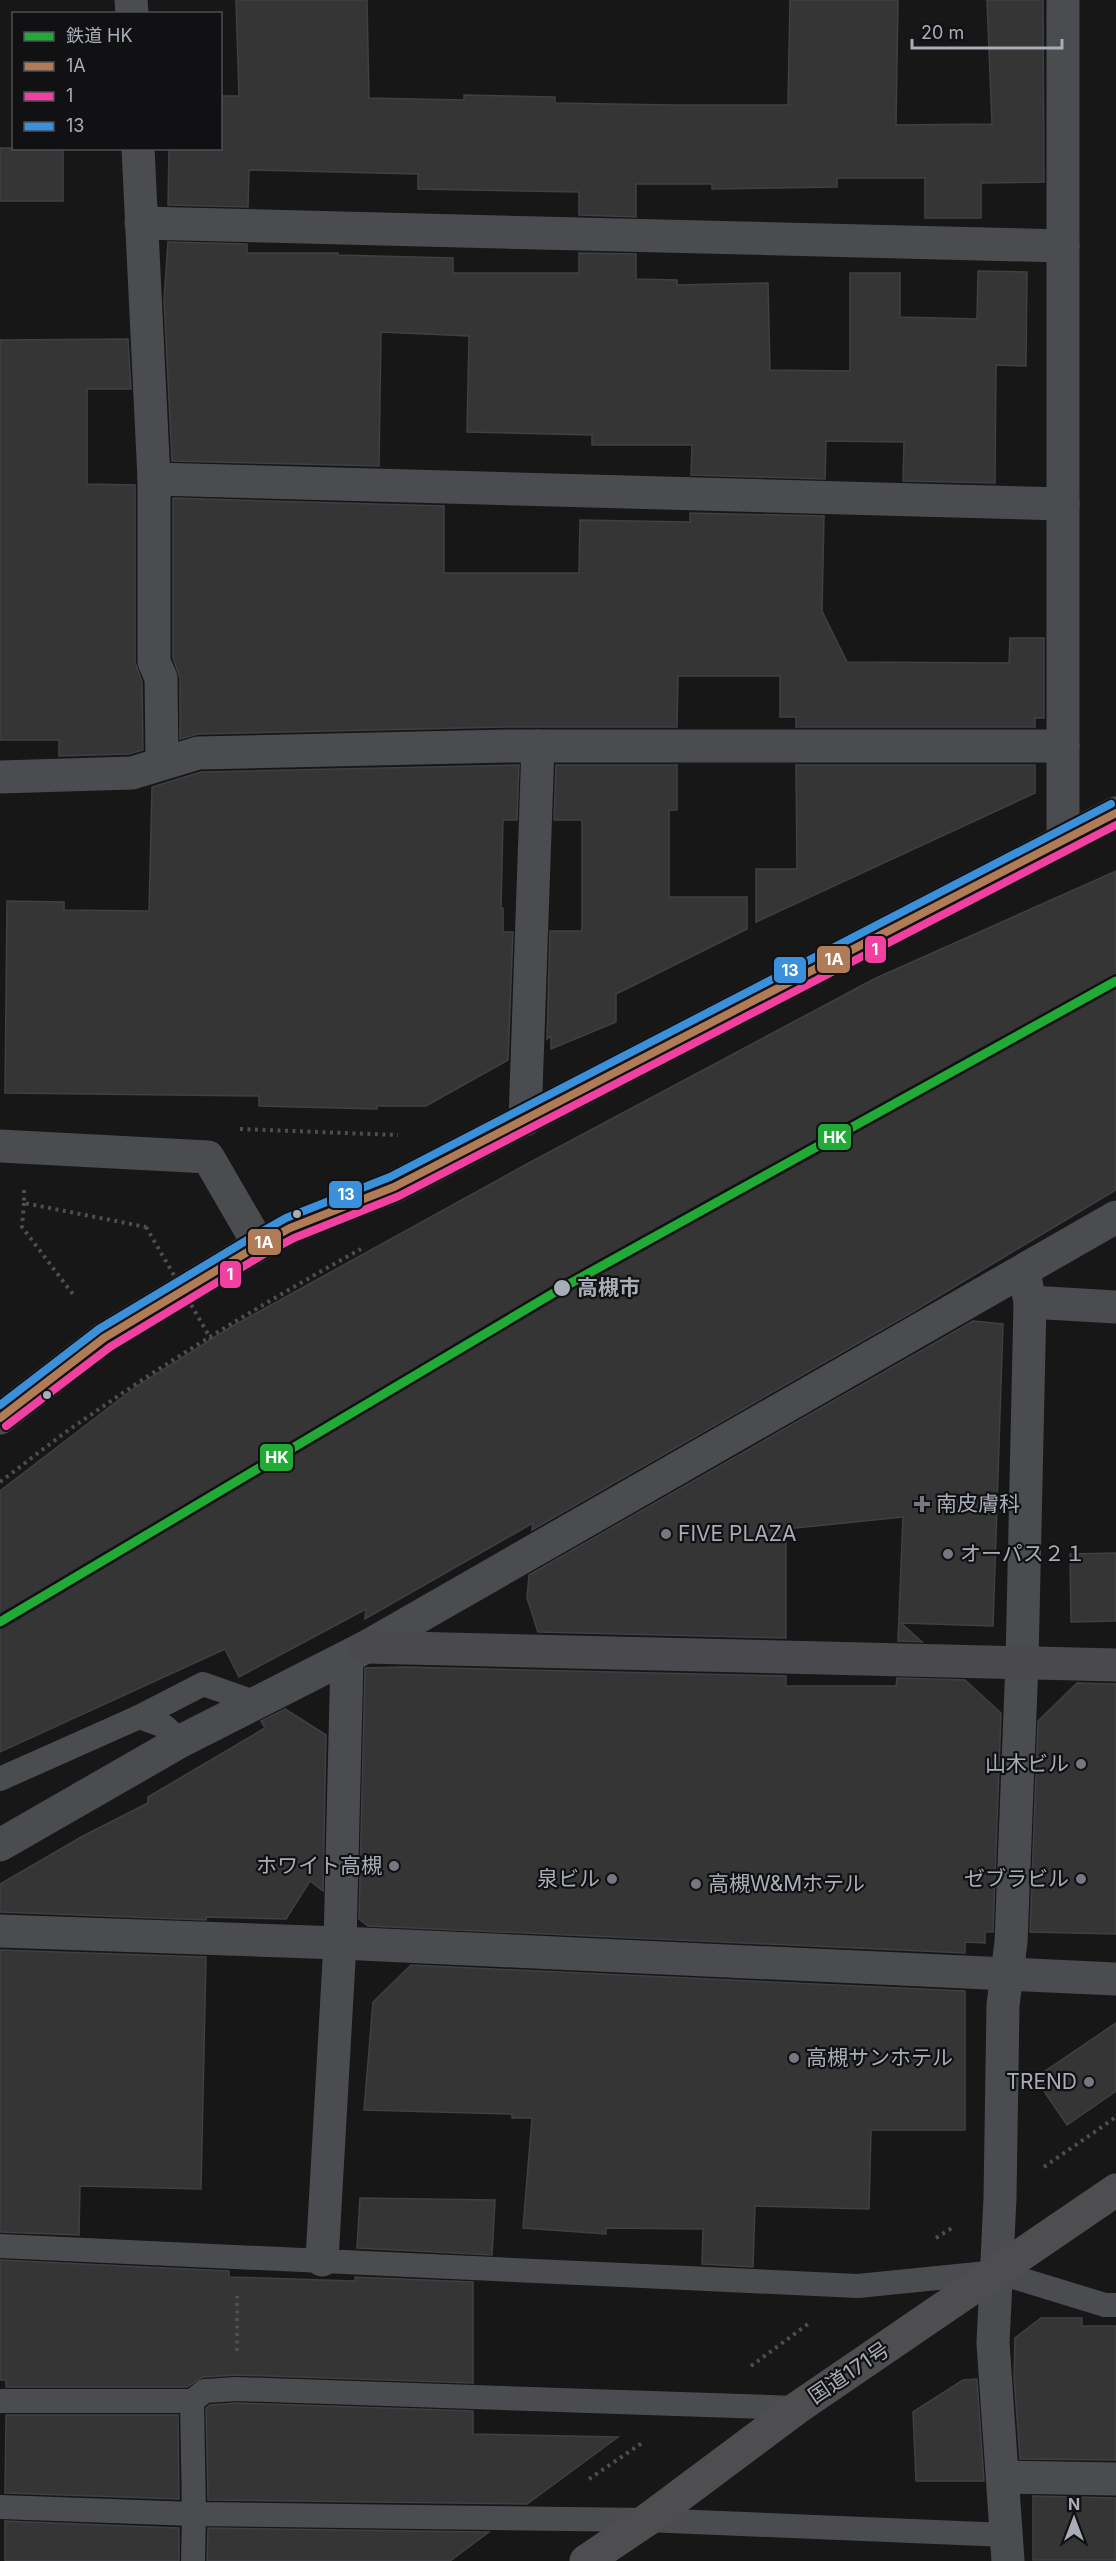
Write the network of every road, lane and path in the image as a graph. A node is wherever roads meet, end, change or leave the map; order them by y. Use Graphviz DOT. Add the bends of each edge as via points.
graph roads {
  1 [pos="1063,0"];
  2 [pos="138,150"];
  3 [pos="141,223"];
  4 [pos="1063,246"];
  5 [pos="154,479"];
  6 [pos="1063,504"];
  7 [pos="538,746"];
  8 [pos="1063,746"];
  9 [pos="162,762"];
  10 [pos="0,777"];
  11 [pos="1116,813"];
  12 [pos="1063,839"];
  13 [pos="525,1120"];
  14 [pos="0,1146"];
  15 [pos="24,1203"];
  16 [pos="44,1206"];
  17 [pos="1116,1217"];
  18 [pos="259,1245"];
  19 [pos="1027,1287"];
  20 [pos="75,1298"];
  21 [pos="1116,1306"];
  22 [pos="211,1339"];
  23 [pos="0,1418"];
  24 [pos="356,1652"];
  25 [pos="1022,1662"];
  26 [pos="1116,1665"];
  27 [pos="257,1703"];
  28 [pos="139,1717"];
  29 [pos="181,1741"];
  30 [pos="0,1779"];
  31 [pos="0,1845"];
  32 [pos="0,1931"];
  33 [pos="340,1942"];
  34 [pos="1007,1974"];
  35 [pos="1116,1979"];
  36 [pos="1116,2118"];
  37 [pos="1116,2190"];
  38 [pos="1000,2198"];
  39 [pos="929,2242"];
  40 [pos="0,2246"];
  41 [pos="238,2256"];
  42 [pos="322,2260"];
  43 [pos="997,2272"];
  44 [pos="858,2286"];
  45 [pos="1116,2305"];
  46 [pos="237,2389"];
  47 [pos="0,2401"];
  48 [pos="192,2401"];
  49 [pos="700,2405"];
  50 [pos="797,2408"];
  51 [pos="643,2443"];
  52 [pos="1003,2477"];
  53 [pos="1116,2479"];
  54 [pos="585,2481"];
  55 [pos="0,2507"];
  56 [pos="194,2514"];
  57 [pos="647,2520"];
  58 [pos="1008,2548"];
  59 [pos="193,2561"];
  60 [pos="586,2561"];
  1 -- 4 [label="street"];
  2 -- 3 [label="street"];
  3 -- 4 [label="street"];
  3 -- 5 [label="street"];
  4 -- 6 [label="street"];
  5 -- 6 [label="street"];
  5 -- 9 [label="street" via="154,662 161,678"];
  6 -- 8 [label="street"];
  7 -- 8 [label="street"];
  7 -- 9 [label="street" via="198,753"];
  7 -- 13 [label="street"];
  8 -- 12 [label="street"];
  9 -- 10 [label="street" via="132,773"];
  11 -- 12 [label="street"];
  12 -- 13 [label="street"];
  13 -- 18 [label="street" via="394,1187 290,1228"];
  14 -- 18 [label="street" via="208,1157"];
  15 -- 20 [label="path" via="22,1227"];
  16 -- 22 [label="path, bridge" via="146,1227"];
  17 -- 19 [label="street"];
  18 -- 23 [label="street" via="104,1338"];
  19 -- 21 [label="street"];
  19 -- 24 [label="street"];
  19 -- 25 [label="street"];
  24 -- 25 [label="street"];
  24 -- 27 [label="street"];
  24 -- 33 [label="street"];
  25 -- 26 [label="street"];
  25 -- 34 [label="street"];
  27 -- 28 [label="lane" via="203,1684"];
  27 -- 29 [label="street"];
  28 -- 29 [label="lane" via="164,1726"];
  28 -- 30 [label="lane"];
  29 -- 31 [label="street"];
  32 -- 33 [label="street"];
  33 -- 34 [label="street"];
  33 -- 42 [label="street"];
  34 -- 35 [label="street"];
  34 -- 38 [label="street" via="1003,2005"];
  36 -- 38 [label="path"];
  37 -- 43 [label="highway, 国道171号"];
  38 -- 39 [label="path"];
  38 -- 43 [label="street"];
  40 -- 41 [label="lane"];
  41 -- 42 [label="lane"];
  41 -- 46 [label="path"];
  42 -- 44 [label="lane"];
  43 -- 44 [label="lane"];
  43 -- 45 [label="lane"];
  43 -- 50 [label="highway, 国道171号"];
  43 -- 52 [label="street" via="993,2343"];
  44 -- 49 [label="path"];
  46 -- 48 [label="lane" via="205,2391"];
  46 -- 49 [label="lane"];
  47 -- 48 [label="lane"];
  48 -- 56 [label="lane"];
  49 -- 50 [label="lane"];
  50 -- 57 [label="highway, 国道171号"];
  51 -- 54 [label="path"];
  52 -- 53 [label="street"];
  52 -- 58 [label="street"];
  55 -- 56 [label="lane"];
  56 -- 57 [label="lane"];
  56 -- 59 [label="lane"];
  57 -- 58 [label="lane"];
  57 -- 60 [label="highway, 国道171号"];
}
